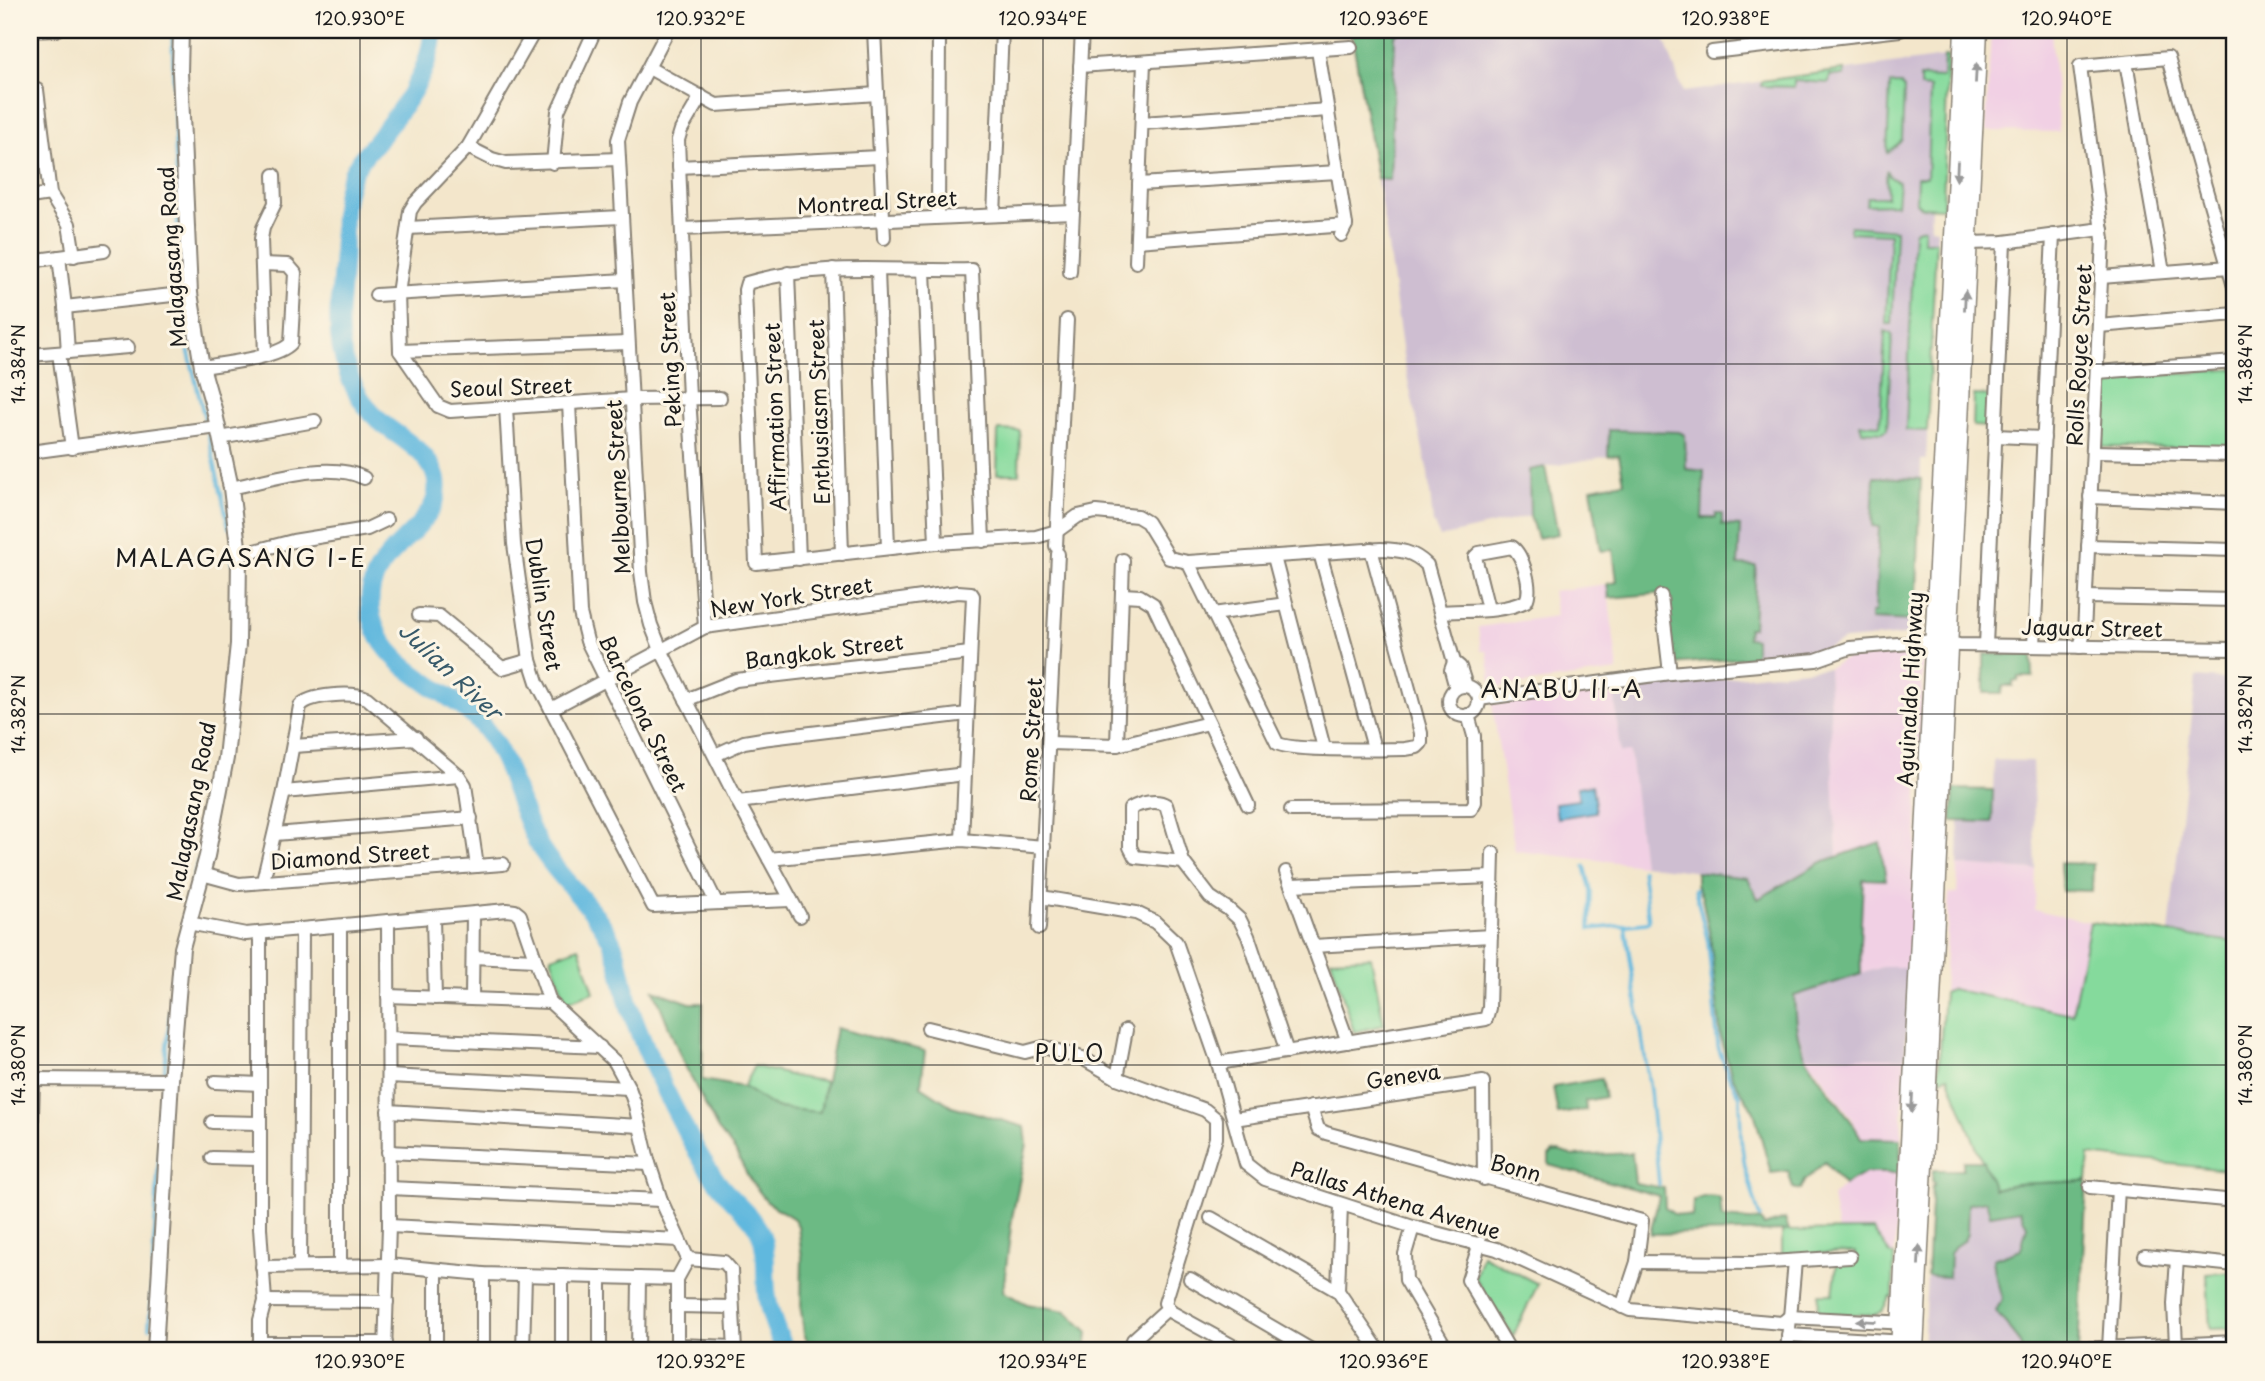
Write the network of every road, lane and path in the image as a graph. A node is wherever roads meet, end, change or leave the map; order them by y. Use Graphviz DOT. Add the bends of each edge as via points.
graph roads {
  1 [pos="56,30"];
  2 [pos="180,30"];
  3 [pos="596,30"];
  4 [pos="668,30"];
  5 [pos="874,30"];
  6 [pos="939,30"];
  7 [pos="1002,30"];
  8 [pos="1082,30"];
  9 [pos="1900,30"];
  10 [pos="1964,30"];
  11 [pos="1978,30"];
  12 [pos="30,31"];
  13 [pos="529,32"];
  14 [pos="1350,47"];
  15 [pos="1318,50"];
  16 [pos="1712,52"];
  17 [pos="1144,62"];
  18 [pos="2126,62"];
  19 [pos="1080,66"];
  20 [pos="649,68"];
  21 [pos="30,92"];
  22 [pos="877,94"];
  23 [pos="701,96"];
  24 [pos="1328,110"];
  25 [pos="1142,123"];
  26 [pos="468,147"];
  27 [pos="879,157"];
  28 [pos="619,159"];
  29 [pos="553,163"];
  30 [pos="679,167"];
  31 [pos="1338,172"];
  32 [pos="274,175"];
  33 [pos="1139,184"];
  34 [pos="50,194"];
  35 [pos="30,197"];
  36 [pos="1073,212"];
  37 [pos="994,215"];
  38 [pos="621,217"];
  39 [pos="938,217"];
  40 [pos="883,219"];
  41 [pos="408,228"];
  42 [pos="682,229"];
  43 [pos="2102,229"];
  44 [pos="2053,235"];
  45 [pos="884,238"];
  46 [pos="1137,240"];
  47 [pos="2004,242"];
  48 [pos="1968,243"];
  49 [pos="104,251"];
  50 [pos="74,256"];
  51 [pos="59,257"];
  52 [pos="30,261"];
  53 [pos="1136,262"];
  54 [pos="262,264"];
  55 [pos="2229,267"];
  56 [pos="833,269"];
  57 [pos="878,271"];
  58 [pos="924,271"];
  59 [pos="1070,272"];
  60 [pos="2163,272"];
  61 [pos="788,273"];
  62 [pos="2101,277"];
  63 [pos="625,280"];
  64 [pos="2235,289"];
  65 [pos="190,293"];
  66 [pos="398,294"];
  67 [pos="376,295"];
  68 [pos="65,307"];
  69 [pos="2235,314"];
  70 [pos="1067,320"];
  71 [pos="2099,326"];
  72 [pos="628,343"];
  73 [pos="128,347"];
  74 [pos="400,351"];
  75 [pos="64,353"];
  76 [pos="30,355"];
  77 [pos="265,355"];
  78 [pos="2235,362"];
  79 [pos="202,367"];
  80 [pos="2097,372"];
  81 [pos="689,398"];
  82 [pos="720,398"];
  83 [pos="632,399"];
  84 [pos="569,404"];
  85 [pos="506,407"];
  86 [pos="315,421"];
  87 [pos="219,432"];
  88 [pos="1995,436"];
  89 [pos="2043,438"];
  90 [pos="72,447"];
  91 [pos="30,452"];
  92 [pos="2093,453"];
  93 [pos="2235,455"];
  94 [pos="364,478"];
  95 [pos="231,488"];
  96 [pos="2091,497"];
  97 [pos="2235,503"];
  98 [pos="386,520"];
  99 [pos="1056,531"];
  100 [pos="983,541"];
  101 [pos="936,543"];
  102 [pos="2088,546"];
  103 [pos="888,548"];
  104 [pos="1371,550"];
  105 [pos="2235,551"];
  106 [pos="1320,553"];
  107 [pos="842,554"];
  108 [pos="239,555"];
  109 [pos="1274,557"];
  110 [pos="799,559"];
  111 [pos="1123,560"];
  112 [pos="1188,562"];
  113 [pos="1123,595"];
  114 [pos="1661,596"];
  115 [pos="2086,597"];
  116 [pos="2235,600"];
  117 [pos="1286,604"];
  118 [pos="1488,609"];
  119 [pos="1441,612"];
  120 [pos="1213,614"];
  121 [pos="419,615"];
  122 [pos="705,627"];
  123 [pos="1941,642"];
  124 [pos="1986,645"];
  125 [pos="2034,646"];
  126 [pos="2080,647"];
  127 [pos="2235,649"];
  128 [pos="662,650"];
  129 [pos="970,653"];
  130 [pos="530,660"];
  131 [pos="1670,673"];
  132 [pos="605,681"];
  133 [pos="1461,687"];
  134 [pos="1479,699"];
  135 [pos="686,700"];
  136 [pos="551,709"];
  137 [pos="967,714"];
  138 [pos="1468,715"];
  139 [pos="1209,723"];
  140 [pos="416,738"];
  141 [pos="1049,743"];
  142 [pos="1117,745"];
  143 [pos="293,746"];
  144 [pos="1324,748"];
  145 [pos="1374,748"];
  146 [pos="715,755"];
  147 [pos="965,774"];
  148 [pos="459,776"];
  149 [pos="284,792"];
  150 [pos="738,802"];
  151 [pos="1248,805"];
  152 [pos="1291,810"];
  153 [pos="471,818"];
  154 [pos="275,834"];
  155 [pos="962,839"];
  156 [pos="1044,846"];
  157 [pos="1493,853"];
  158 [pos="769,859"];
  159 [pos="1183,862"];
  160 [pos="503,864"];
  161 [pos="477,866"];
  162 [pos="1286,872"];
  163 [pos="202,874"];
  164 [pos="1492,877"];
  165 [pos="262,881"];
  166 [pos="1291,885"];
  167 [pos="1041,897"];
  168 [pos="791,900"];
  169 [pos="716,902"];
  170 [pos="473,914"];
  171 [pos="800,916"];
  172 [pos="433,918"];
  173 [pos="388,922"];
  174 [pos="188,923"];
  175 [pos="340,926"];
  176 [pos="1039,928"];
  177 [pos="302,929"];
  178 [pos="260,933"];
  179 [pos="1490,936"];
  180 [pos="1313,946"];
  181 [pos="473,957"];
  182 [pos="534,960"];
  183 [pos="388,996"];
  184 [pos="435,998"];
  185 [pos="472,999"];
  186 [pos="550,1002"];
  187 [pos="928,1028"];
  188 [pos="1126,1030"];
  189 [pos="389,1038"];
  190 [pos="1348,1042"];
  191 [pos="600,1047"];
  192 [pos="1287,1052"];
  193 [pos="1218,1063"];
  194 [pos="389,1076"];
  195 [pos="31,1079"];
  196 [pos="1117,1079"];
  197 [pos="172,1080"];
  198 [pos="215,1082"];
  199 [pos="260,1084"];
  200 [pos="629,1088"];
  201 [pos="1311,1107"];
  202 [pos="388,1111"];
  203 [pos="1234,1119"];
  204 [pos="212,1122"];
  205 [pos="260,1123"];
  206 [pos="640,1126"];
  207 [pos="388,1152"];
  208 [pos="212,1158"];
  209 [pos="260,1159"];
  210 [pos="649,1164"];
  211 [pos="1484,1179"];
  212 [pos="2090,1187"];
  213 [pos="389,1188"];
  214 [pos="2118,1189"];
  215 [pos="30,1194"];
  216 [pos="661,1200"];
  217 [pos="2235,1201"];
  218 [pos="1341,1205"];
  219 [pos="1211,1218"];
  220 [pos="389,1226"];
  221 [pos="1413,1227"];
  222 [pos="679,1240"];
  223 [pos="1480,1243"];
  224 [pos="2145,1256"];
  225 [pos="1850,1257"];
  226 [pos="688,1259"];
  227 [pos="2177,1259"];
  228 [pos="1795,1261"];
  229 [pos="1637,1262"];
  230 [pos="300,1265"];
  231 [pos="340,1265"];
  232 [pos="388,1265"];
  233 [pos="2235,1265"];
  234 [pos="262,1267"];
  235 [pos="436,1270"];
  236 [pos="483,1274"];
  237 [pos="525,1275"];
  238 [pos="562,1276"];
  239 [pos="600,1277"];
  240 [pos="639,1278"];
  241 [pos="677,1279"];
  242 [pos="1190,1279"];
  243 [pos="1338,1291"];
  244 [pos="265,1301"];
  245 [pos="387,1302"];
  246 [pos="677,1306"];
  247 [pos="732,1307"];
  248 [pos="1622,1307"];
  249 [pos="1167,1309"];
  250 [pos="1908,1323"];
  251 [pos="1786,1325"];
  252 [pos="2176,1345"];
  253 [pos="2233,1345"];
  254 [pos="260,1347"];
  255 [pos="386,1347"];
  256 [pos="1907,1347"];
  257 [pos="677,1348"];
  258 [pos="2109,1348"];
  259 [pos="735,1349"];
  260 [pos="2080,1349"];
  261 [pos="155,1351"];
  262 [pos="436,1351"];
  263 [pos="482,1351"];
  264 [pos="523,1351"];
  265 [pos="562,1351"];
  266 [pos="600,1351"];
  267 [pos="638,1351"];
  268 [pos="1130,1351"];
  269 [pos="1242,1351"];
  270 [pos="1313,1351"];
  271 [pos="1378,1351"];
  272 [pos="1448,1351"];
  273 [pos="1510,1351"];
  274 [pos="1787,1351"];
  1 -- 12 [label="street"];
  2 -- 65 [label="main road, Malagasang Road"];
  3 -- 29 [label="street" via="558,111"];
  4 -- 20 [label="street, Melbourne Street"];
  5 -- 22 [label="street"];
  6 -- 39 [label="street"];
  7 -- 37 [label="street"];
  8 -- 19 [label="street"];
  9 -- 16 [label="street"];
  10 -- 123 [label="highway, Aguinaldo Highway, one-way"];
  48 -- 11 [label="highway, Aguinaldo Highway, one-way"];
  13 -- 26 [label="street"];
  14 -- 15 [label="street"];
  15 -- 17 [label="street"];
  15 -- 24 [label="street"];
  17 -- 19 [label="street"];
  17 -- 25 [label="street"];
  18 -- 43 [label="street, Rolls Royce Street" via="2080,66"];
  18 -- 55 [label="street" via="2168,58"];
  18 -- 60 [label="street"];
  19 -- 36 [label="street"];
  20 -- 23 [label="street"];
  20 -- 28 [label="street, Melbourne Street" via="624,116"];
  21 -- 34 [label="street" via="37,90"];
  22 -- 23 [label="street" via="716,105"];
  22 -- 27 [label="street"];
  23 -- 30 [label="street, Peking Street" via="681,130"];
  24 -- 25 [label="street"];
  24 -- 31 [label="street"];
  25 -- 33 [label="street"];
  26 -- 29 [label="street" via="506,163"];
  26 -- 41 [label="street" via="415,203"];
  27 -- 30 [label="street"];
  27 -- 40 [label="street"];
  28 -- 29 [label="street"];
  28 -- 38 [label="street, Melbourne Street"];
  30 -- 42 [label="street, Peking Street"];
  31 -- 33 [label="street"];
  31 -- 46 [label="street" via="1344,230"];
  32 -- 54 [label="street" via="275,203 262,232"];
  33 -- 46 [label="street"];
  34 -- 35 [label="street"];
  34 -- 50 [label="street" via="69,224"];
  36 -- 37 [label="street, Montreal Street"];
  36 -- 59 [label="street"];
  37 -- 39 [label="street, Montreal Street"];
  38 -- 41 [label="street"];
  38 -- 63 [label="street, Melbourne Street"];
  39 -- 40 [label="street, Montreal Street"];
  40 -- 42 [label="street, Montreal Street"];
  40 -- 45 [label="street"];
  41 -- 66 [label="street"];
  42 -- 81 [label="street, Peking Street"];
  43 -- 44 [label="street"];
  43 -- 62 [label="street, Rolls Royce Street"];
  44 -- 47 [label="street"];
  44 -- 89 [label="street"];
  46 -- 53 [label="street"];
  47 -- 48 [label="street"];
  47 -- 88 [label="street"];
  123 -- 48 [label="highway, Aguinaldo Highway, one-way"];
  49 -- 50 [label="street"];
  50 -- 51 [label="street"];
  51 -- 52 [label="street"];
  51 -- 68 [label="street"];
  54 -- 77 [label="street"];
  54 -- 77 [label="street" via="288,265 295,273 291,343"];
  55 -- 60 [label="street"];
  55 -- 64 [label="street"];
  56 -- 57 [label="street"];
  56 -- 61 [label="street"];
  56 -- 107 [label="street, Enthusiasm Street"];
  57 -- 58 [label="street"];
  57 -- 103 [label="street"];
  58 -- 100 [label="street" via="972,270"];
  58 -- 101 [label="street"];
  60 -- 62 [label="street"];
  61 -- 110 [label="street, Affirmation Street"];
  61 -- 110 [label="street" via="747,283 745,290 756,563"];
  62 -- 71 [label="street, Rolls Royce Street"];
  63 -- 66 [label="street"];
  63 -- 72 [label="street, Melbourne Street"];
  65 -- 68 [label="street"];
  65 -- 79 [label="main road, Malagasang Road"];
  66 -- 67 [label="street"];
  66 -- 74 [label="street"];
  68 -- 75 [label="street"];
  69 -- 71 [label="street"];
  70 -- 99 [label="street, Rome Street"];
  71 -- 80 [label="street, Rolls Royce Street"];
  72 -- 74 [label="street"];
  72 -- 83 [label="street, Melbourne Street"];
  73 -- 75 [label="street"];
  74 -- 85 [label="street, Seoul Street" via="442,409"];
  75 -- 76 [label="street"];
  75 -- 90 [label="street"];
  77 -- 79 [label="street"];
  78 -- 80 [label="street"];
  79 -- 87 [label="main road, Malagasang Road"];
  80 -- 92 [label="street, Rolls Royce Street"];
  81 -- 82 [label="street, Seoul Street"];
  81 -- 83 [label="street, Seoul Street"];
  81 -- 122 [label="street, Peking Street"];
  83 -- 84 [label="street, Seoul Street"];
  83 -- 128 [label="street, Melbourne Street" via="641,572 651,625"];
  84 -- 85 [label="street, Seoul Street"];
  84 -- 132 [label="street, Barcelona Street" via="580,613"];
  85 -- 130 [label="street, Dublin Street" via="514,544"];
  86 -- 87 [label="street"];
  87 -- 90 [label="street"];
  87 -- 95 [label="main road, Malagasang Road"];
  88 -- 89 [label="street"];
  88 -- 124 [label="street"];
  89 -- 125 [label="street"];
  90 -- 91 [label="street"];
  92 -- 93 [label="street"];
  92 -- 96 [label="street, Rolls Royce Street"];
  94 -- 95 [label="street" via="344,471 321,471"];
  95 -- 108 [label="main road, Malagasang Road"];
  96 -- 97 [label="street"];
  96 -- 102 [label="street, Rolls Royce Street"];
  98 -- 108 [label="street" via="368,529"];
  99 -- 100 [label="street"];
  99 -- 112 [label="street" via="1077,516 1096,512 1137,516 1147,522 1168,558"];
  99 -- 141 [label="street, Rome Street"];
  100 -- 101 [label="street"];
  101 -- 103 [label="street"];
  102 -- 105 [label="street"];
  102 -- 115 [label="street, Rolls Royce Street"];
  103 -- 107 [label="street"];
  104 -- 106 [label="street"];
  104 -- 119 [label="street" via="1417,555 1427,565"];
  104 -- 145 [label="street" via="1421,733 1417,747"];
  106 -- 109 [label="street"];
  106 -- 145 [label="street"];
  107 -- 110 [label="street"];
  108 -- 163 [label="main road, Malagasang Road" via="238,644 226,758"];
  109 -- 112 [label="street"];
  109 -- 117 [label="street"];
  111 -- 113 [label="street"];
  112 -- 120 [label="street"];
  113 -- 139 [label="street" via="1140,596 1153,604"];
  113 -- 142 [label="street"];
  114 -- 131 [label="street"];
  115 -- 116 [label="street"];
  115 -- 126 [label="street, Rolls Royce Street"];
  117 -- 120 [label="street"];
  117 -- 144 [label="street"];
  118 -- 118 [label="street" via="1519,605 1529,596 1518,553 1512,547 1475,557"];
  118 -- 119 [label="street"];
  119 -- 133 [label="street" via="1454,662 1460,667"];
  120 -- 144 [label="street" via="1277,743"];
  121 -- 130 [label="street" via="439,616 502,668"];
  122 -- 128 [label="street, New York Street"];
  122 -- 129 [label="street, New York Street" via="971,593"];
  123 -- 124 [label="street, Jaguar Street"];
  123 -- 131 [label="street, Jaguar Street" via="1850,648 1816,660"];
  123 -- 250 [label="highway, Aguinaldo Highway"];
  124 -- 125 [label="street, Jaguar Street"];
  125 -- 126 [label="street, Jaguar Street"];
  126 -- 127 [label="street, Jaguar Street"];
  128 -- 132 [label="street, New York Street"];
  128 -- 135 [label="street, Melbourne Street"];
  129 -- 135 [label="street, Bangkok Street" via="736,680"];
  129 -- 137 [label="street"];
  130 -- 136 [label="street, Dublin Street"];
  131 -- 134 [label="street, Jaguar Street"];
  132 -- 136 [label="street, New York Street"];
  132 -- 169 [label="street, Barcelona Street"];
  133 -- 134 [label="street" via="1472,688"];
  133 -- 138 [label="street" via="1449,697 1450,707 1458,715"];
  134 -- 138 [label="street"];
  135 -- 146 [label="street, Melbourne Street"];
  136 -- 169 [label="street, Dublin Street" via="653,906"];
  137 -- 146 [label="street" via="762,739"];
  137 -- 147 [label="street"];
  138 -- 152 [label="street" via="1474,741 1475,802 1471,808"];
  139 -- 142 [label="street"];
  139 -- 151 [label="street"];
  140 -- 143 [label="street"];
  140 -- 143 [label="street" via="355,694 305,701 300,706"];
  140 -- 148 [label="street"];
  141 -- 142 [label="street"];
  141 -- 156 [label="street, Rome Street"];
  143 -- 149 [label="street"];
  144 -- 145 [label="street"];
  146 -- 150 [label="street, Melbourne Street"];
  147 -- 150 [label="street"];
  147 -- 155 [label="street"];
  148 -- 149 [label="street"];
  148 -- 153 [label="street"];
  149 -- 154 [label="street"];
  150 -- 158 [label="street, Melbourne Street"];
  153 -- 154 [label="street"];
  153 -- 161 [label="street"];
  154 -- 165 [label="street"];
  155 -- 156 [label="street"];
  155 -- 158 [label="street"];
  156 -- 167 [label="street, Rome Street"];
  157 -- 164 [label="street"];
  158 -- 168 [label="street, Melbourne Street"];
  159 -- 159 [label="street" via="1135,857 1130,847 1130,809 1158,802 1166,805"];
  159 -- 192 [label="street" via="1205,892 1240,920"];
  160 -- 161 [label="street, Diamond Street"];
  161 -- 165 [label="street, Diamond Street"];
  162 -- 166 [label="street"];
  163 -- 165 [label="street, Diamond Street" via="239,884"];
  163 -- 174 [label="main road, Malagasang Road"];
  164 -- 166 [label="street"];
  164 -- 179 [label="street"];
  166 -- 180 [label="street"];
  167 -- 176 [label="street, Rome Street"];
  167 -- 193 [label="street, Pallas Athena Avenue" via="1136,913 1166,932 1176,942"];
  168 -- 169 [label="street"];
  168 -- 171 [label="street, Melbourne Street"];
  170 -- 172 [label="street"];
  170 -- 181 [label="street"];
  170 -- 182 [label="street" via="515,911"];
  172 -- 173 [label="street"];
  172 -- 184 [label="street"];
  173 -- 175 [label="street"];
  173 -- 183 [label="street"];
  174 -- 178 [label="street" via="240,934"];
  174 -- 197 [label="main road, Malagasang Road"];
  175 -- 177 [label="street"];
  175 -- 231 [label="street"];
  177 -- 178 [label="street"];
  177 -- 230 [label="street"];
  178 -- 199 [label="street"];
  179 -- 180 [label="street"];
  179 -- 190 [label="street" via="1486,1019"];
  180 -- 190 [label="street"];
  181 -- 182 [label="street"];
  181 -- 185 [label="street"];
  182 -- 186 [label="street"];
  183 -- 184 [label="street"];
  183 -- 189 [label="street"];
  184 -- 185 [label="street"];
  185 -- 186 [label="street"];
  186 -- 191 [label="street"];
  187 -- 196 [label="street" via="1025,1052 1044,1047 1063,1052"];
  188 -- 196 [label="street"];
  189 -- 191 [label="street"];
  189 -- 194 [label="street"];
  190 -- 192 [label="street"];
  191 -- 200 [label="street" via="615,1062"];
  192 -- 193 [label="street"];
  193 -- 203 [label="street, Pallas Athena Avenue"];
  194 -- 200 [label="street"];
  194 -- 202 [label="street"];
  195 -- 197 [label="street"];
  195 -- 215 [label="street"];
  196 -- 249 [label="street" via="1205,1110 1216,1119 1216,1138"];
  197 -- 261 [label="main road, Malagasang Road"];
  198 -- 199 [label="street"];
  199 -- 205 [label="street"];
  200 -- 206 [label="street"];
  201 -- 203 [label="street, Geneva"];
  201 -- 211 [label="street, Bonn" via="1320,1131"];
  201 -- 211 [label="street, Geneva" via="1483,1083"];
  202 -- 206 [label="street"];
  202 -- 207 [label="street"];
  203 -- 218 [label="street, Pallas Athena Avenue" via="1246,1164 1265,1179"];
  204 -- 205 [label="street"];
  205 -- 209 [label="street"];
  206 -- 210 [label="street"];
  207 -- 210 [label="street"];
  207 -- 213 [label="street"];
  208 -- 209 [label="street"];
  209 -- 234 [label="street"];
  210 -- 216 [label="street"];
  211 -- 229 [label="street, Bonn" via="1642,1221"];
  212 -- 214 [label="street"];
  213 -- 216 [label="street"];
  213 -- 220 [label="street"];
  214 -- 217 [label="street"];
  214 -- 258 [label="street"];
  216 -- 222 [label="street"];
  218 -- 221 [label="street, Pallas Athena Avenue"];
  218 -- 243 [label="street"];
  219 -- 243 [label="street"];
  220 -- 222 [label="street"];
  220 -- 232 [label="street"];
  221 -- 223 [label="street, Pallas Athena Avenue"];
  221 -- 272 [label="street" via="1405,1254 1406,1280"];
  222 -- 226 [label="street"];
  223 -- 248 [label="street, Pallas Athena Avenue"];
  223 -- 273 [label="street" via="1468,1280"];
  224 -- 227 [label="street"];
  225 -- 228 [label="street"];
  226 -- 241 [label="street"];
  226 -- 247 [label="street" via="727,1264 732,1276"];
  227 -- 233 [label="street"];
  227 -- 252 [label="street"];
  228 -- 229 [label="street"];
  228 -- 251 [label="street"];
  229 -- 248 [label="street, Bonn"];
  230 -- 231 [label="street"];
  230 -- 234 [label="street"];
  231 -- 232 [label="street"];
  232 -- 235 [label="street"];
  232 -- 245 [label="street"];
  234 -- 244 [label="street"];
  235 -- 236 [label="street"];
  235 -- 262 [label="street"];
  236 -- 237 [label="street"];
  236 -- 263 [label="street"];
  237 -- 238 [label="street"];
  237 -- 264 [label="street"];
  238 -- 239 [label="street"];
  238 -- 265 [label="street"];
  239 -- 240 [label="street"];
  239 -- 266 [label="street"];
  240 -- 241 [label="street"];
  240 -- 267 [label="street"];
  241 -- 246 [label="street"];
  242 -- 270 [label="street"];
  243 -- 271 [label="street"];
  244 -- 245 [label="street"];
  244 -- 254 [label="street"];
  245 -- 255 [label="street"];
  246 -- 247 [label="street"];
  246 -- 257 [label="street"];
  247 -- 259 [label="street"];
  248 -- 251 [label="street, Pallas Athena Avenue"];
  249 -- 268 [label="street" via="1133,1340"];
  249 -- 269 [label="street"];
  250 -- 251 [label="street, Pallas Athena Avenue, one-way"];
  250 -- 256 [label="highway, Aguinaldo Highway"];
  251 -- 256 [label="street, Pallas Athena Avenue"];
  251 -- 274 [label="street"];
  252 -- 253 [label="street"];
  252 -- 258 [label="street"];
  254 -- 255 [label="street"];
  257 -- 259 [label="street"];
  258 -- 260 [label="street"];
}
